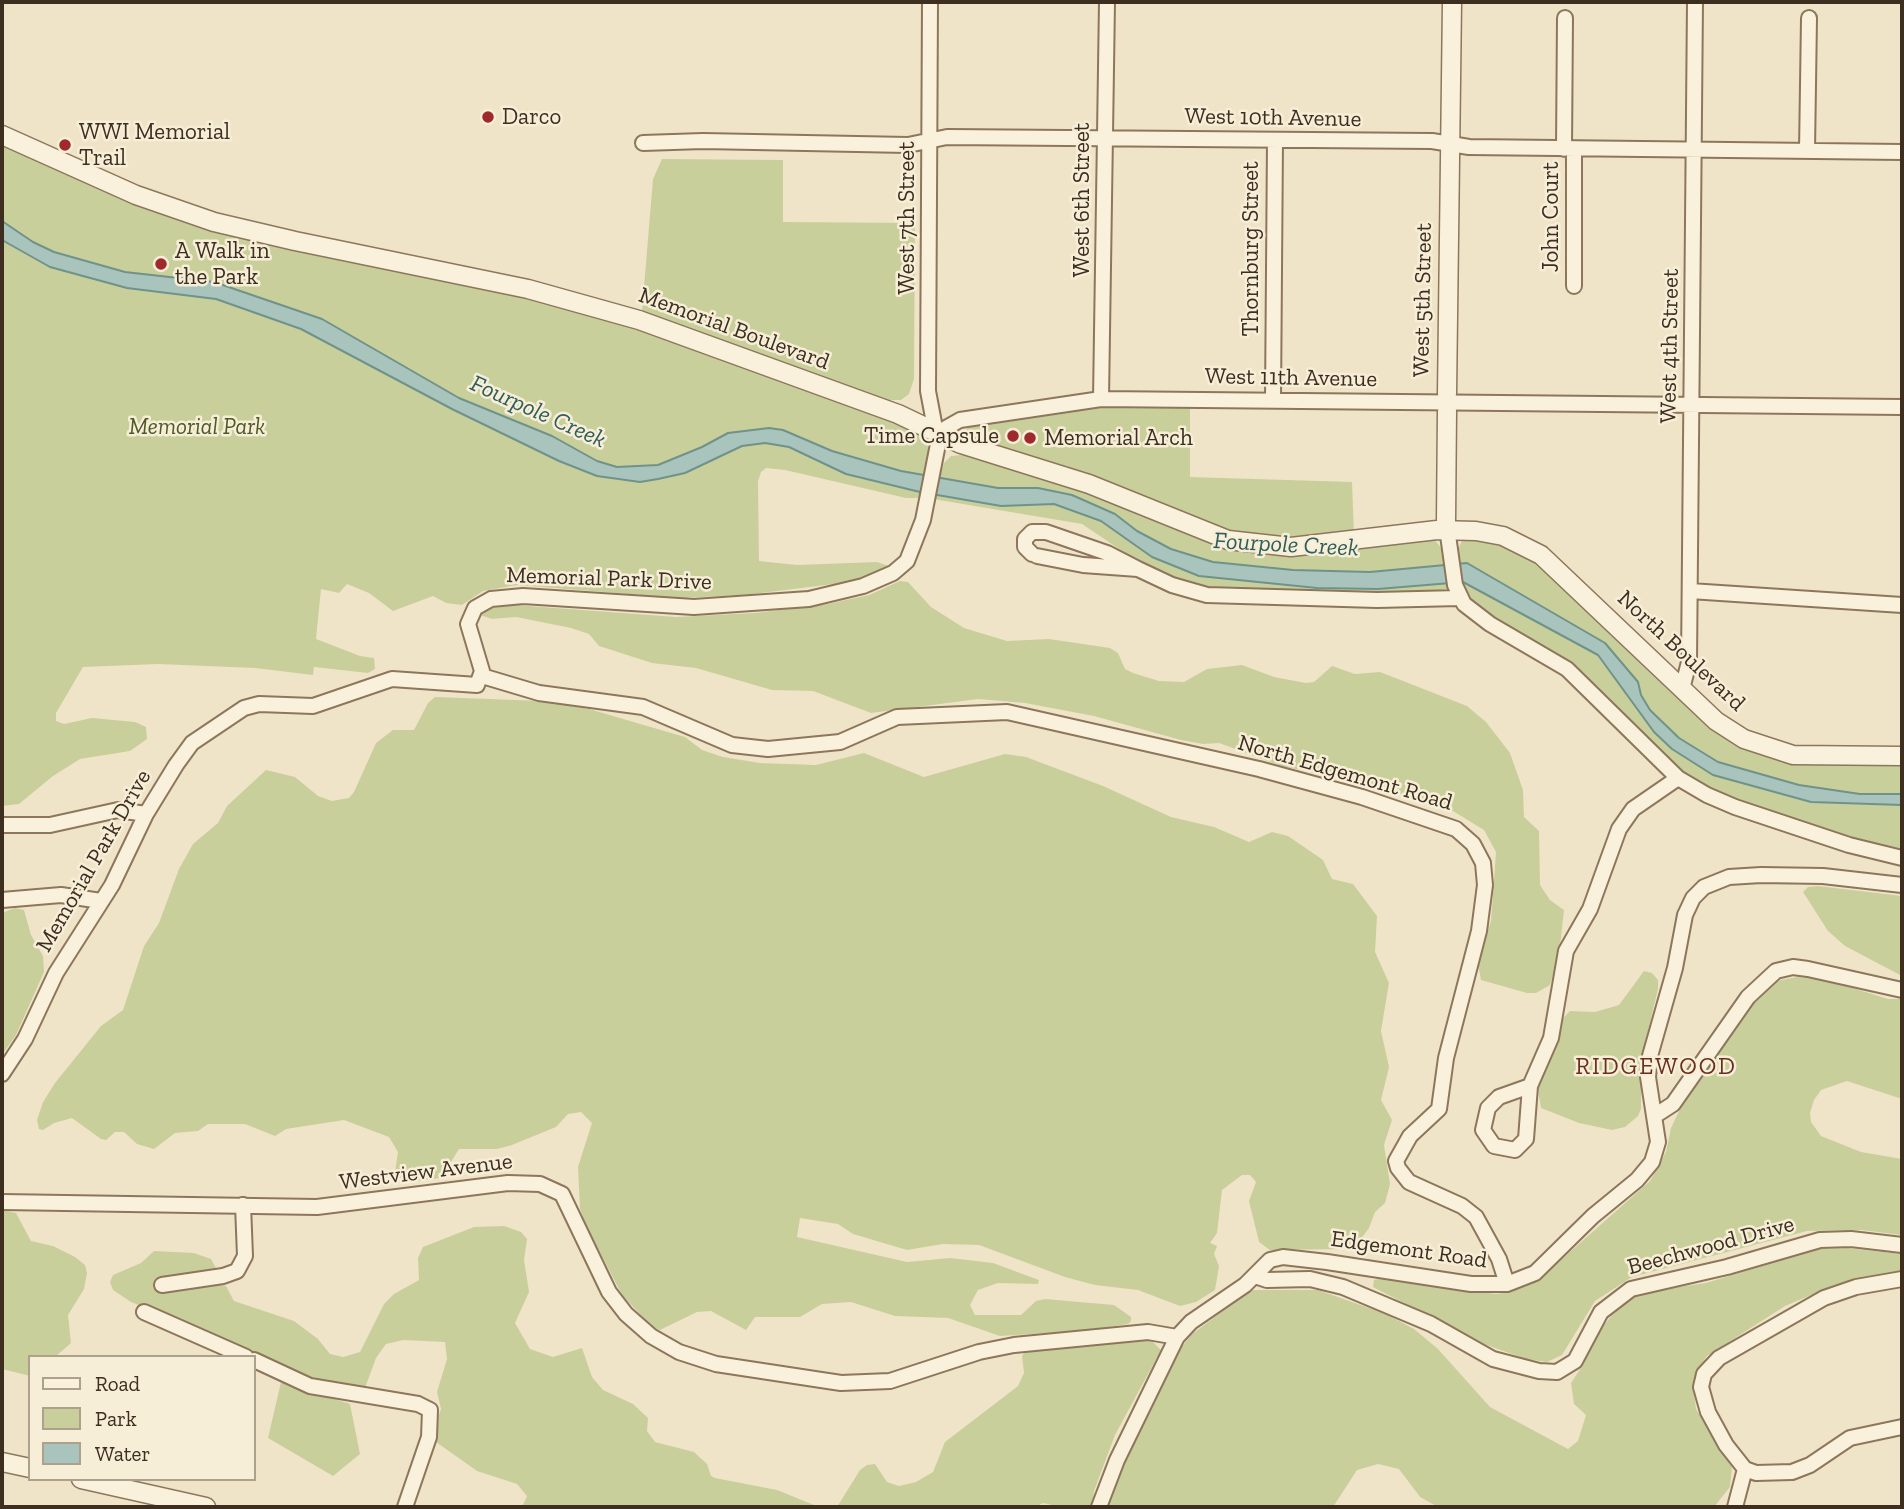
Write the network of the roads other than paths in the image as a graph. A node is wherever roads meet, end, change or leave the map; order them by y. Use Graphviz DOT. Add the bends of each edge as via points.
graph roads {
  1 [pos="930,2"];
  2 [pos="1107,2"];
  3 [pos="1452,2"];
  4 [pos="1695,2"];
  5 [pos="1564,18"];
  6 [pos="1809,18"];
  7 [pos="2,135"];
  8 [pos="1105,139"];
  9 [pos="930,140"];
  10 [pos="1275,141"];
  11 [pos="643,143"];
  12 [pos="1450,144"];
  13 [pos="1569,149"];
  14 [pos="1694,150"];
  15 [pos="1807,151"];
  16 [pos="1902,152"];
  17 [pos="1574,286"];
  18 [pos="1101,398"];
  19 [pos="1273,400"];
  20 [pos="1447,402"];
  21 [pos="1692,404"];
  22 [pos="1902,407"];
  23 [pos="937,433"];
  24 [pos="1447,525"];
  25 [pos="1138,569"];
  26 [pos="1457,591"];
  27 [pos="1690,591"];
  28 [pos="1902,605"];
  29 [pos="482,676"];
  30 [pos="1682,688"];
  31 [pos="1902,757"];
  32 [pos="1678,778"];
  33 [pos="146,814"];
  34 [pos="2,825"];
  35 [pos="1902,858"];
  36 [pos="1902,886"];
  37 [pos="2,900"];
  38 [pos="101,901"];
  39 [pos="1902,990"];
  40 [pos="2,1074"];
  41 [pos="1530,1086"];
  42 [pos="1656,1115"];
  43 [pos="2,1202"];
  44 [pos="243,1205"];
  45 [pos="1902,1245"];
  46 [pos="1255,1276"];
  47 [pos="1902,1279"];
  48 [pos="1507,1284"];
  49 [pos="162,1285"];
  50 [pos="144,1312"];
  51 [pos="1177,1337"];
  52 [pos="241,1355"];
  53 [pos="256,1361"];
  54 [pos="1902,1427"];
  55 [pos="2,1462"];
  56 [pos="28,1468"];
  57 [pos="1745,1469"];
  58 [pos="90,1481"];
  59 [pos="206,1507"];
  60 [pos="405,1507"];
  61 [pos="1100,1507"];
  62 [pos="1735,1507"];
  1 -- 9 [label="street, West 7th Street"];
  2 -- 8 [label="street, West 6th Street"];
  3 -- 12 [label="street, West 5th Street"];
  4 -- 14 [label="street, West 4th Street"];
  5 -- 13 [label="street, John Court"];
  6 -- 15 [label="street"];
  7 -- 23 [label="street, Memorial Boulevard" via="136,195 214,222 576,301 683,335 898,414"];
  8 -- 9 [label="street, West 10th Avenue"];
  8 -- 10 [label="street, West 10th Avenue"];
  8 -- 18 [label="street, West 6th Street"];
  9 -- 11 [label="street, West 10th Avenue" via="908,145"];
  9 -- 23 [label="street, West 7th Street" via="928,391"];
  10 -- 12 [label="street, West 10th Avenue"];
  10 -- 19 [label="street, Thornburg Street"];
  12 -- 13 [label="street, West 10th Avenue"];
  12 -- 20 [label="street, West 5th Street"];
  13 -- 14 [label="street, West 10th Avenue"];
  13 -- 17 [label="street, John Court"];
  14 -- 15 [label="street, West 10th Avenue"];
  14 -- 21 [label="street, West 4th Street"];
  15 -- 16 [label="street, West 10th Avenue"];
  18 -- 19 [label="street, West 11th Avenue"];
  18 -- 23 [label="street, West 11th Avenue" via="960,420"];
  19 -- 20 [label="street, West 11th Avenue"];
  20 -- 21 [label="street, West 11th Avenue"];
  20 -- 24 [label="street, West 5th Street"];
  21 -- 22 [label="street, West 11th Avenue"];
  21 -- 27 [label="street, West 4th Street"];
  23 -- 24 [label="street, Memorial Boulevard" via="1248,544 1316,546"];
  23 -- 29 [label="street, Memorial Park Drive" via="919,536 906,561 881,580 809,599 694,607 523,596 491,599 475,608 468,624"];
  24 -- 26 [label="street, West 5th Street"];
  24 -- 30 [label="street, North Boulevard" via="1529,547"];
  25 -- 25 [label="street" via="1035,555 1025,547 1025,539 1032,532 1046,532"];
  25 -- 26 [label="street" via="1207,595 1377,600"];
  26 -- 32 [label="street" via="1476,615 1581,680"];
  27 -- 28 [label="street"];
  27 -- 30 [label="street, West 4th Street" via="1689,662"];
  29 -- 33 [label="street, Memorial Park Drive" via="471,687 392,679 313,706 251,705 192,743"];
  29 -- 48 [label="street, North Edgemont Road" via="539,693 642,707 723,741 756,748 840,742 897,717 992,712 1045,719 1311,783 1435,820 1466,836 1479,852 1484,873 1474,957 1449,1048 1439,1109 1410,1136 1396,1161 1409,1182 1476,1217"];
  30 -- 31 [label="street, North Boulevard" via="1716,721 1762,747 1812,756"];
  32 -- 35 [label="street" via="1735,807"];
  32 -- 41 [label="street" via="1633,809 1619,829 1590,909 1566,951 1551,1038"];
  33 -- 34 [label="street" via="107,811 50,825"];
  33 -- 38 [label="street, Memorial Park Drive"];
  36 -- 42 [label="street, Edgemont Road" via="1761,874 1720,878 1703,887 1685,915 1650,1056"];
  37 -- 38 [label="street" via="61,895"];
  38 -- 40 [label="street, Memorial Park Drive"];
  39 -- 42 [label="street" via="1808,969 1776,971 1756,986 1673,1104"];
  41 -- 41 [label="street" via="1499,1097 1488,1108 1483,1130 1494,1146 1515,1150 1523,1144"];
  42 -- 48 [label="street, Edgemont Road" via="1656,1151 1646,1171 1544,1265"];
  43 -- 44 [label="street, Westview Avenue"];
  44 -- 49 [label="street" via="245,1256 236,1271"];
  44 -- 51 [label="street, Westview Avenue" via="330,1207 508,1183 549,1186 567,1201 617,1304 652,1336 679,1352 716,1364 841,1384 890,1381 1014,1345 1148,1332"];
  45 -- 46 [label="street, Beechwood Drive" via="1820,1240 1631,1289 1601,1312 1574,1361 1566,1369 1548,1373 1493,1359 1431,1324 1343,1287 1310,1279"];
  46 -- 48 [label="street, Edgemont Road" via="1270,1260 1283,1257 1471,1284"];
  46 -- 51 [label="street, Edgemont Road"];
  47 -- 57 [label="street" via="1832,1294 1719,1358 1708,1369 1702,1380 1702,1397 1716,1428"];
  50 -- 52 [label="street"];
  51 -- 61 [label="street, Edgemont Road" via="1117,1460"];
  53 -- 60 [label="street" via="310,1386 418,1404 430,1410 429,1437"];
  54 -- 57 [label="street" via="1850,1438 1792,1472 1767,1474"];
  55 -- 56 [label="street"];
  57 -- 62 [label="street"];
  58 -- 59 [label="street"];
}
